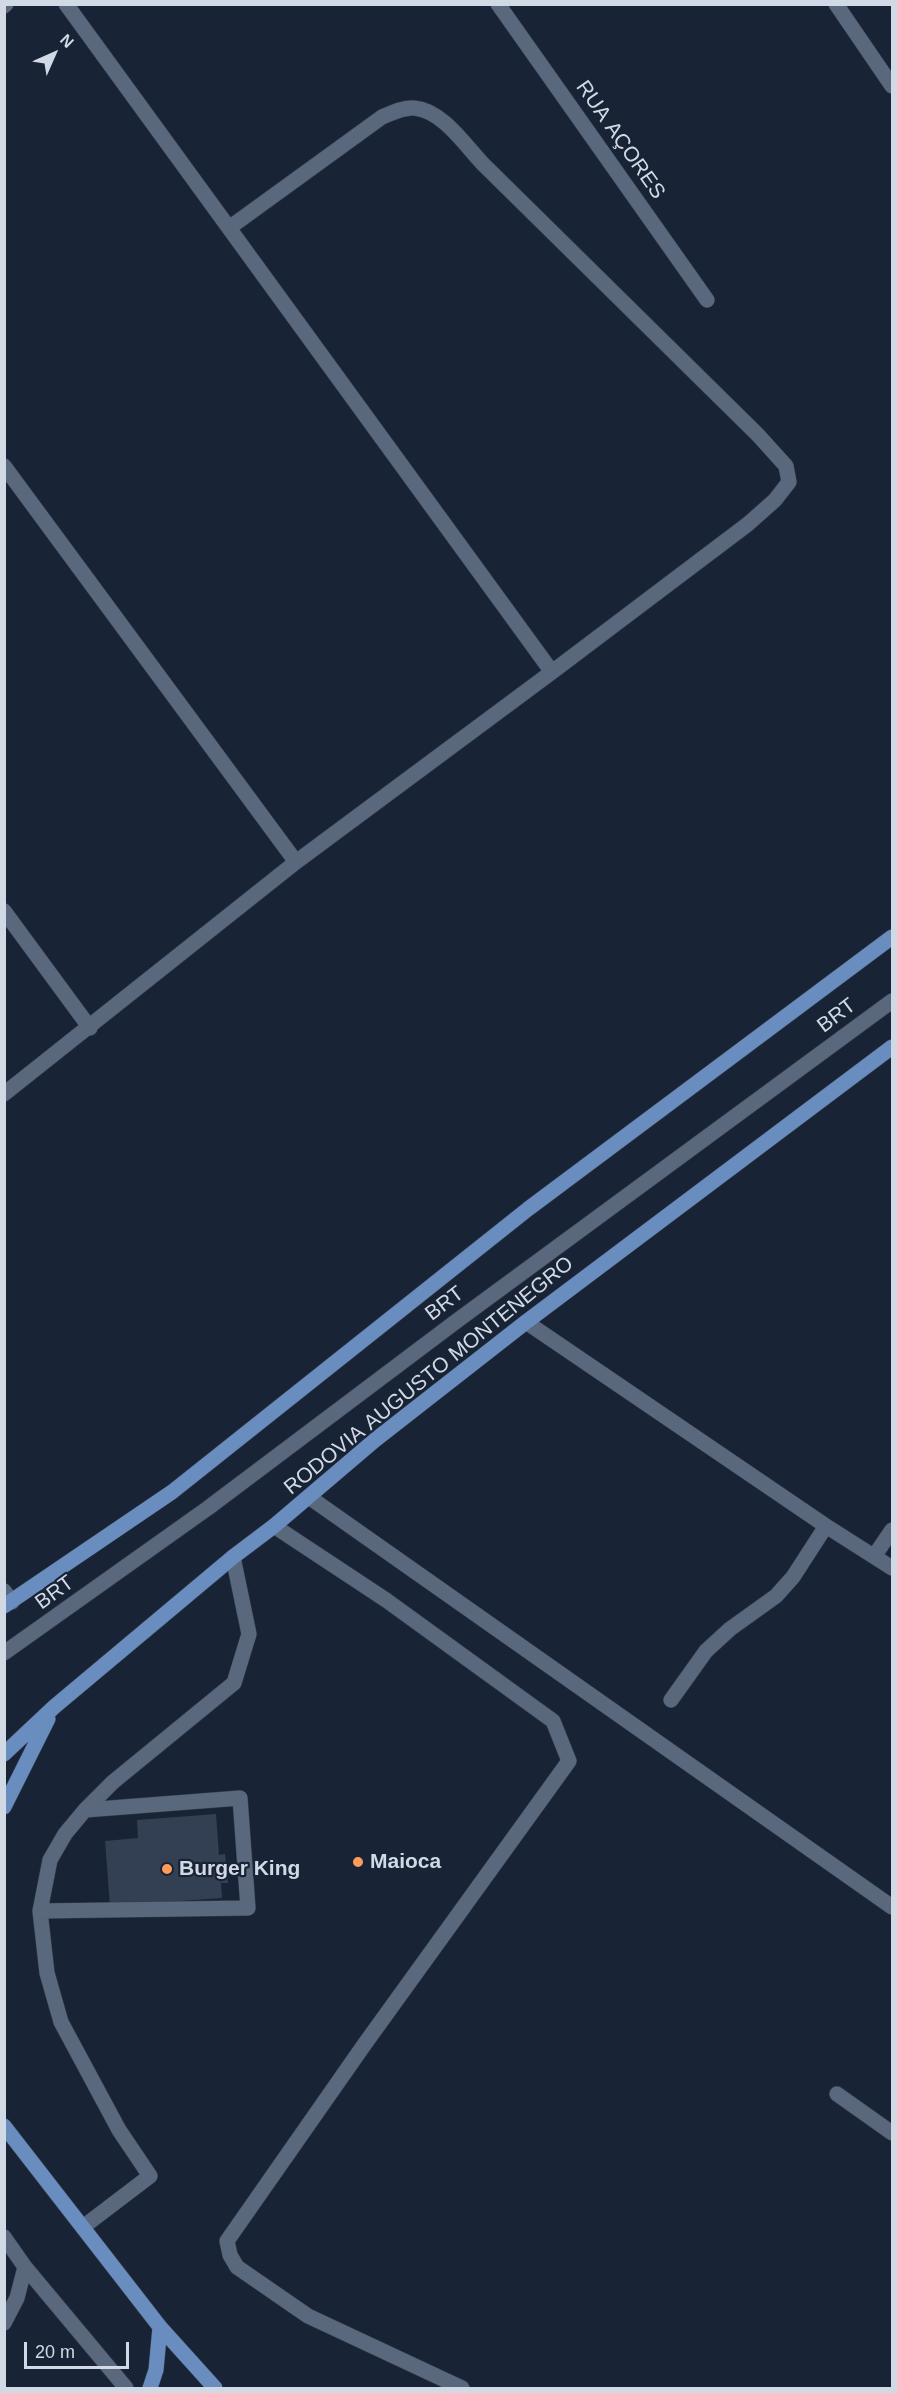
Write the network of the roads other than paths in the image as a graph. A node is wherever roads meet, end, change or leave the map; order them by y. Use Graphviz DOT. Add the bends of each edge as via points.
graph roads {
  1 [pos="66,4"];
  2 [pos="498,4"];
  3 [pos="836,4"];
  4 [pos="892,86"];
  5 [pos="229,228"];
  6 [pos="706,300"];
  7 [pos="4,466"];
  8 [pos="552,672"];
  9 [pos="296,862"];
  10 [pos="4,911"];
  11 [pos="892,937"];
  12 [pos="892,1001"];
  13 [pos="90,1028"];
  14 [pos="892,1047"];
  15 [pos="4,1094"];
  16 [pos="526,1322"];
  17 [pos="309,1497"];
  18 [pos="274,1526"];
  19 [pos="826,1526"];
  20 [pos="892,1530"];
  21 [pos="875,1555"];
  22 [pos="233,1557"];
  23 [pos="892,1568"];
  24 [pos="7,1600"];
  25 [pos="23,1641"];
  26 [pos="4,1653"];
  27 [pos="4,1662"];
  28 [pos="671,1700"];
  29 [pos="54,1707"];
  30 [pos="4,1754"];
  31 [pos="4,1807"];
  32 [pos="85,1810"];
  33 [pos="892,1907"];
  34 [pos="40,1911"];
  35 [pos="837,2094"];
  36 [pos="4,2126"];
  37 [pos="892,2133"];
  38 [pos="83,2227"];
  39 [pos="4,2237"];
  40 [pos="25,2267"];
  41 [pos="4,2323"];
  42 [pos="160,2327"];
  43 [pos="126,2388"];
  44 [pos="150,2388"];
  45 [pos="215,2388"];
  46 [pos="462,2388"];
  1 -- 5 [label="street"];
  2 -- 6 [label="street, RUA AÇORES"];
  3 -- 4 [label="street"];
  5 -- 8 [label="street"];
  5 -- 8 [label="street" via="382,117 414,108 430,113 786,466 789,482 748,524"];
  7 -- 9 [label="street"];
  8 -- 9 [label="street"];
  9 -- 13 [label="street"];
  10 -- 13 [label="street"];
  11 -- 24 [label="main road" via="528,1209 172,1492"];
  12 -- 25 [label="street, BRT"];
  13 -- 15 [label="street"];
  14 -- 16 [label="main road, RODOVIA AUGUSTO MONTENEGRO"];
  16 -- 17 [label="main road, RODOVIA AUGUSTO MONTENEGRO"];
  16 -- 19 [label="street"];
  17 -- 18 [label="main road, RODOVIA AUGUSTO MONTENEGRO"];
  17 -- 33 [label="street"];
  18 -- 22 [label="main road, RODOVIA AUGUSTO MONTENEGRO"];
  18 -- 46 [label="street" via="386,1600 553,1721 569,1761 227,2241 237,2267 308,2316"];
  19 -- 21 [label="street"];
  19 -- 28 [label="street" via="776,1596 706,1651"];
  20 -- 21 [label="street"];
  21 -- 23 [label="street"];
  22 -- 29 [label="main road, RODOVIA AUGUSTO MONTENEGRO"];
  22 -- 32 [label="street" via="249,1634 234,1683 113,1782"];
  25 -- 26 [label="street, BRT"];
  25 -- 27 [label="street, BRT"];
  29 -- 30 [label="main road, RODOVIA AUGUSTO MONTENEGRO"];
  29 -- 31 [label="main road"];
  32 -- 34 [label="street" via="50,1860"];
  32 -- 34 [label="street" via="240,1798 248,1908"];
  34 -- 38 [label="street" via="47,1973 61,2022 119,2130 150,2176"];
  35 -- 37 [label="street"];
  36 -- 38 [label="main road"];
  38 -- 42 [label="main road"];
  39 -- 40 [label="street"];
  40 -- 41 [label="street" via="17,2298"];
  40 -- 43 [label="street"];
  42 -- 44 [label="main road" via="156,2370"];
  42 -- 45 [label="main road"];
}
